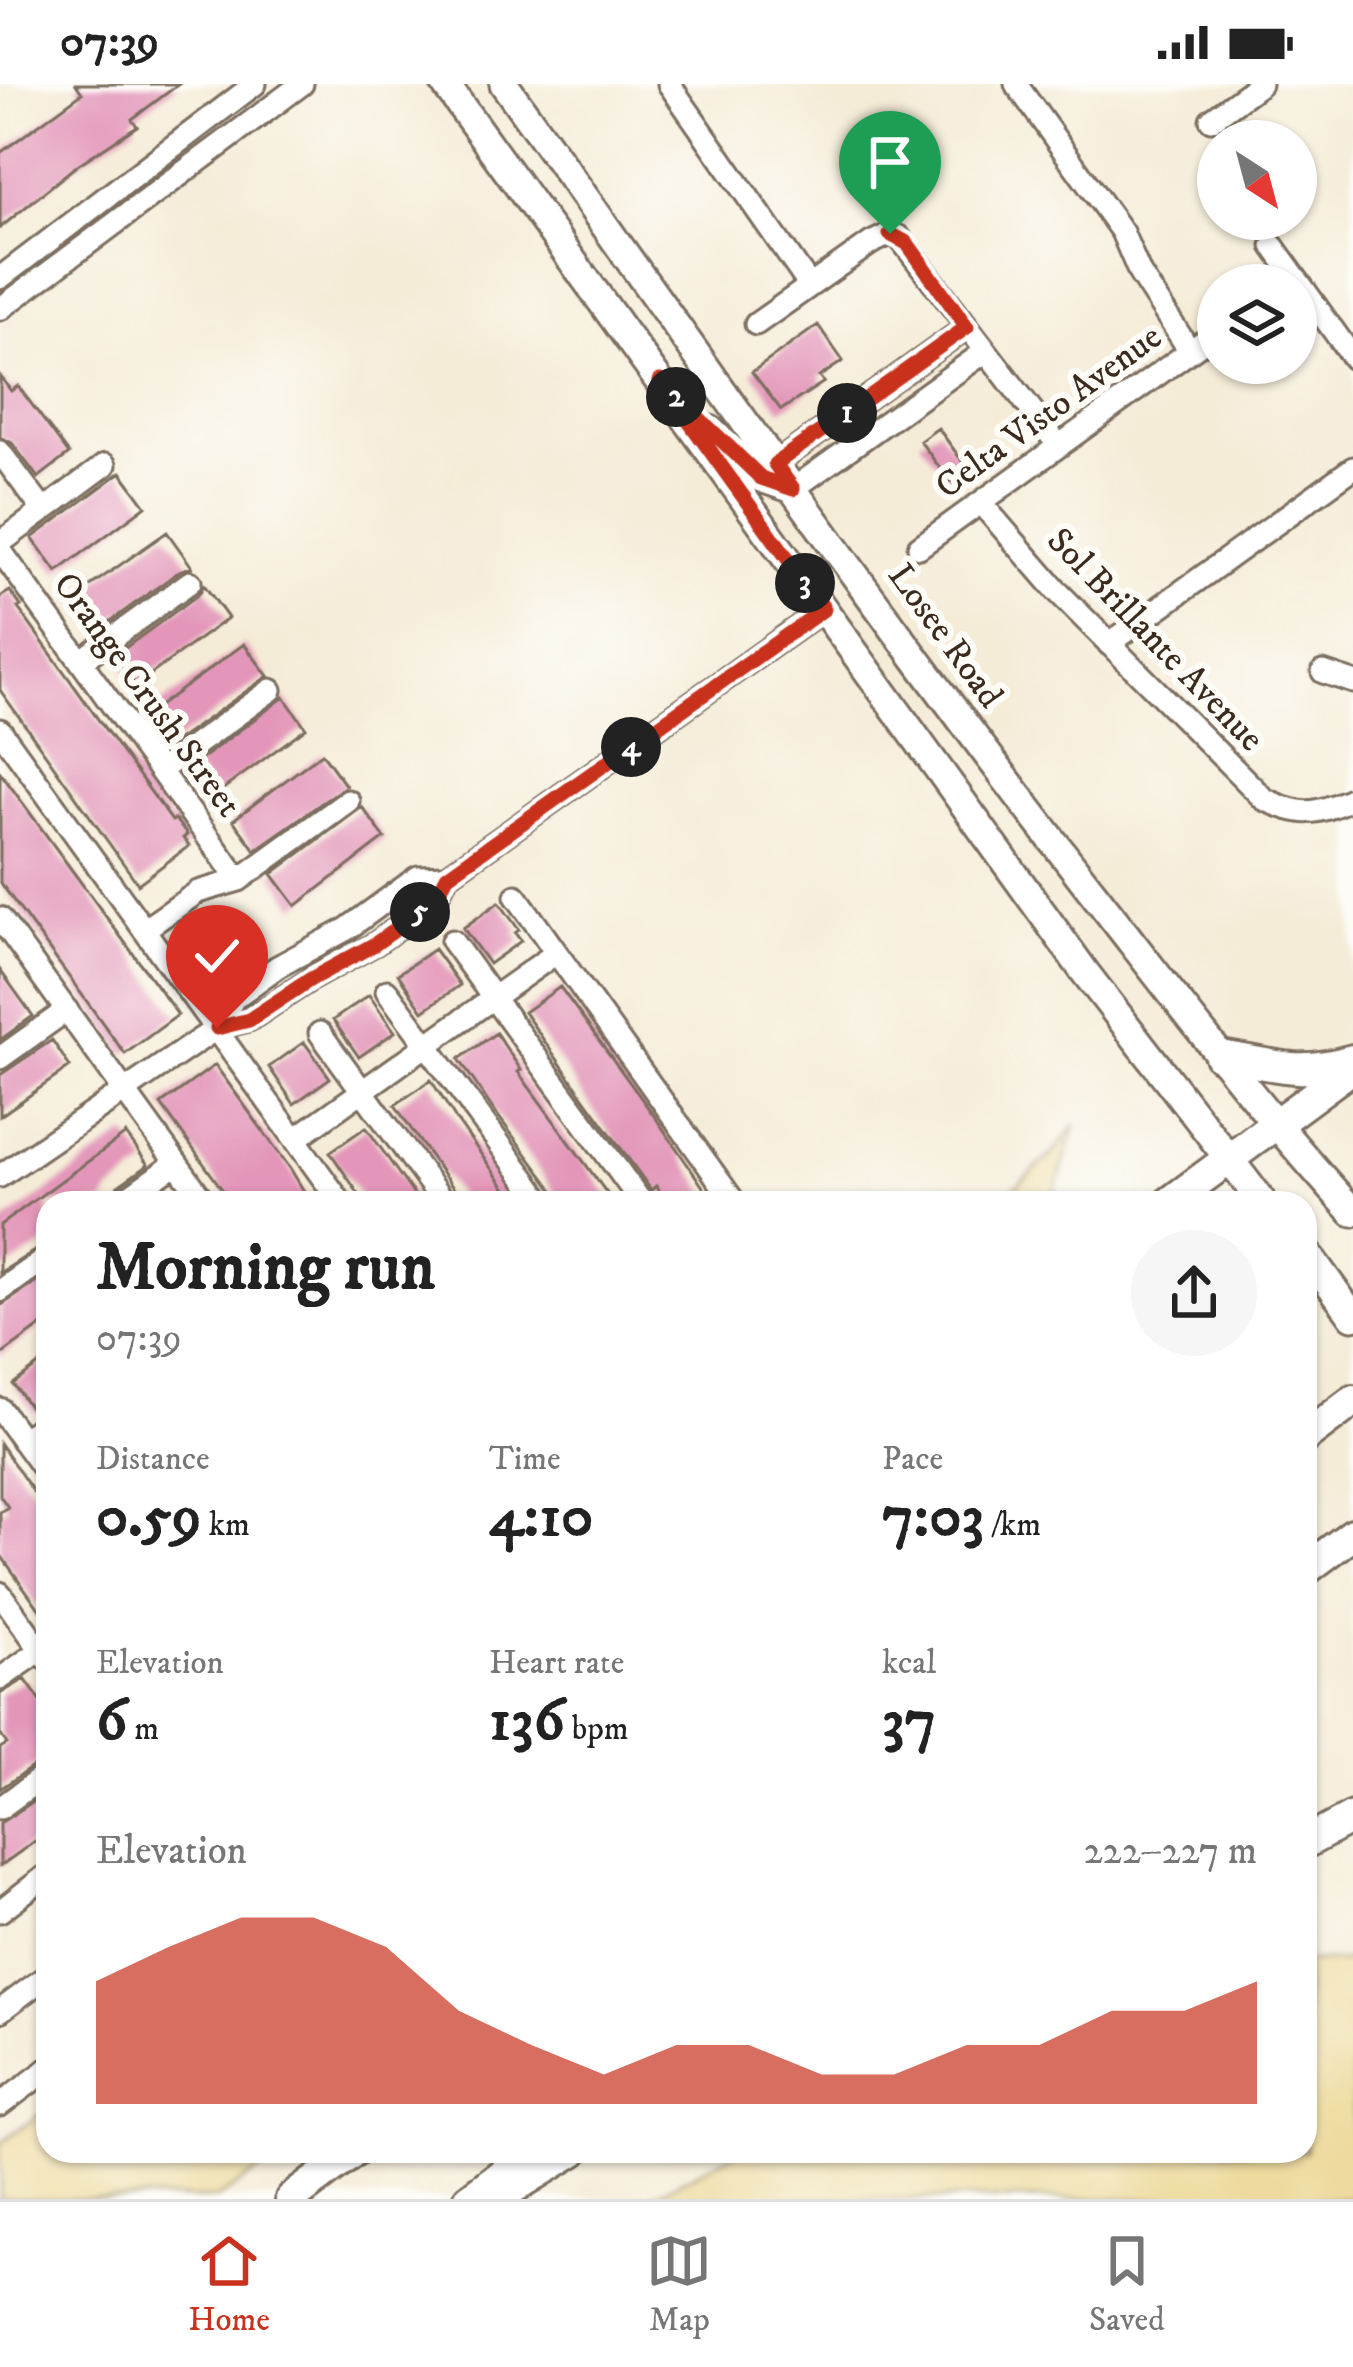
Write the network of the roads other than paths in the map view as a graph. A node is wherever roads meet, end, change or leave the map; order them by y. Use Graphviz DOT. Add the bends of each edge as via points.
graph roads {
  1 [pos="255,84"];
  2 [pos="302,84"];
  3 [pos="445,84"];
  4 [pos="504,84"];
  5 [pos="669,84"];
  6 [pos="1016,84"];
  7 [pos="1260,84"];
  8 [pos="1211,120"];
  9 [pos="1273,246"];
  10 [pos="1280,264"];
  11 [pos="0,278"];
  12 [pos="810,286"];
  13 [pos="0,309"];
  14 [pos="1317,316"];
  15 [pos="756,324"];
  16 [pos="967,327"];
  17 [pos="1197,346"];
  18 [pos="986,351"];
  19 [pos="1190,351"];
  20 [pos="1353,358"];
  21 [pos="660,381"];
  22 [pos="883,387"];
  23 [pos="902,411"];
  24 [pos="1059,446"];
  25 [pos="0,452"];
  26 [pos="775,464"];
  27 [pos="105,465"];
  28 [pos="1353,468"];
  29 [pos="793,489"];
  30 [pos="981,502"];
  31 [pos="43,510"];
  32 [pos="0,547"];
  33 [pos="919,547"];
  34 [pos="190,582"];
  35 [pos="824,609"];
  36 [pos="1109,644"];
  37 [pos="82,660"];
  38 [pos="1323,672"];
  39 [pos="1353,682"];
  40 [pos="271,690"];
  41 [pos="0,730"];
  42 [pos="161,770"];
  43 [pos="1353,798"];
  44 [pos="348,801"];
  45 [pos="447,876"];
  46 [pos="239,880"];
  47 [pos="516,896"];
  48 [pos="2,927"];
  49 [pos="146,928"];
  50 [pos="452,941"];
  51 [pos="556,953"];
  52 [pos="248,988"];
  53 [pos="387,991"];
  54 [pos="493,998"];
  55 [pos="265,1008"];
  56 [pos="68,1010"];
  57 [pos="217,1028"];
  58 [pos="320,1033"];
  59 [pos="428,1045"];
  60 [pos="1220,1056"];
  61 [pos="0,1058"];
  62 [pos="1353,1064"];
  63 [pos="127,1091"];
  64 [pos="363,1091"];
  65 [pos="1274,1126"];
  66 [pos="295,1139"];
  67 [pos="1228,1160"];
  68 [pos="176,1163"];
  69 [pos="0,1176"];
  70 [pos="137,1191"];
  71 [pos="196,1191"];
  72 [pos="332,1191"];
  73 [pos="434,1191"];
  74 [pos="534,1191"];
  75 [pos="633,1191"];
  76 [pos="726,1191"];
  77 [pos="1185,1191"];
  78 [pos="1253,1191"];
  79 [pos="1353,1212"];
  80 [pos="36,1266"];
  81 [pos="1317,1267"];
  82 [pos="0,1291"];
  83 [pos="1347,1308"];
  84 [pos="1353,1401"];
  85 [pos="0,1409"];
  86 [pos="1317,1428"];
  87 [pos="36,1430"];
  88 [pos="22,1440"];
  89 [pos="36,1459"];
  90 [pos="1353,1534"];
  91 [pos="1317,1561"];
  92 [pos="0,1593"];
  93 [pos="36,1644"];
  94 [pos="36,1659"];
  95 [pos="0,1679"];
  96 [pos="36,1782"];
  97 [pos="0,1808"];
  98 [pos="1353,1817"];
  99 [pos="1317,1836"];
  100 [pos="36,1883"];
  101 [pos="0,1911"];
  102 [pos="36,1985"];
  103 [pos="0,2012"];
  104 [pos="36,2076"];
  105 [pos="4,2094"];
  106 [pos="327,2163"];
  107 [pos="338,2163"];
  108 [pos="517,2163"];
  109 [pos="554,2163"];
  110 [pos="287,2199"];
  111 [pos="469,2199"];
  112 [pos="495,2199"];
  1 -- 11 [label="street"];
  2 -- 13 [label="street"];
  3 -- 21 [label="main road"];
  4 -- 26 [label="main road, Losee Road"];
  5 -- 12 [label="street"];
  6 -- 19 [label="street" via="1122,232"];
  7 -- 8 [label="street"];
  9 -- 10 [label="street"];
  12 -- 15 [label="street"];
  12 -- 16 [label="street" via="890,234 907,243"];
  14 -- 20 [label="street"];
  16 -- 18 [label="street"];
  16 -- 22 [label="street"];
  17 -- 19 [label="street, Celta Visto Avenue"];
  18 -- 23 [label="street"];
  18 -- 24 [label="street"];
  19 -- 24 [label="street, Celta Visto Avenue"];
  21 -- 29 [label="main road" via="761,478"];
  21 -- 35 [label="main road"];
  22 -- 23 [label="street"];
  22 -- 26 [label="street"];
  23 -- 29 [label="street"];
  24 -- 30 [label="street, Celta Visto Avenue"];
  25 -- 31 [label="street"];
  26 -- 29 [label="main road, Losee Road"];
  27 -- 31 [label="street"];
  28 -- 36 [label="street"];
  29 -- 60 [label="main road, Losee Road"];
  30 -- 33 [label="street, Celta Visto Avenue"];
  30 -- 36 [label="street, Sol Brillante Avenue"];
  31 -- 32 [label="street"];
  32 -- 37 [label="street, Orange Crush Street"];
  34 -- 37 [label="street"];
  35 -- 45 [label="street"];
  35 -- 67 [label="main road"];
  36 -- 43 [label="street, Sol Brillante Avenue" via="1264,799 1313,813"];
  37 -- 42 [label="street, Orange Crush Street"];
  38 -- 39 [label="street"];
  40 -- 42 [label="street"];
  41 -- 49 [label="street"];
  42 -- 46 [label="street, Orange Crush Street"];
  44 -- 46 [label="street"];
  45 -- 52 [label="street" via="418,877"];
  45 -- 55 [label="street" via="434,902"];
  46 -- 49 [label="street" via="198,892"];
  47 -- 51 [label="street"];
  48 -- 56 [label="street"];
  49 -- 57 [label="street"];
  50 -- 54 [label="street"];
  51 -- 54 [label="street"];
  51 -- 76 [label="street"];
  52 -- 55 [label="street"];
  52 -- 57 [label="street"];
  53 -- 59 [label="street"];
  54 -- 59 [label="street"];
  54 -- 75 [label="street"];
  55 -- 57 [label="street"];
  56 -- 61 [label="street"];
  56 -- 63 [label="street"];
  57 -- 63 [label="street"];
  57 -- 66 [label="street"];
  58 -- 64 [label="street"];
  59 -- 64 [label="street"];
  59 -- 74 [label="street"];
  60 -- 62 [label="highway" via="1288,1071"];
  60 -- 65 [label="main road, Losee Road"];
  62 -- 65 [label="highway"];
  63 -- 68 [label="street"];
  63 -- 69 [label="street"];
  64 -- 66 [label="street"];
  64 -- 73 [label="street"];
  65 -- 67 [label="highway"];
  65 -- 79 [label="main road, Losee Road"];
  66 -- 72 [label="street"];
  67 -- 77 [label="highway"];
  67 -- 78 [label="main road"];
  68 -- 70 [label="street"];
  68 -- 71 [label="street"];
  80 -- 82 [label="street"];
  81 -- 83 [label="main road"];
  84 -- 86 [label="highway"];
  85 -- 88 [label="street"];
  87 -- 88 [label="street"];
  88 -- 89 [label="street"];
  90 -- 91 [label="highway"];
  92 -- 93 [label="street"];
  94 -- 95 [label="street"];
  96 -- 97 [label="street"];
  98 -- 99 [label="highway"];
  100 -- 101 [label="street"];
  102 -- 103 [label="street"];
  104 -- 105 [label="street"];
  106 -- 110 [label="highway"];
  107 -- 110 [label="highway"];
  108 -- 111 [label="highway"];
  109 -- 112 [label="highway"];
}
